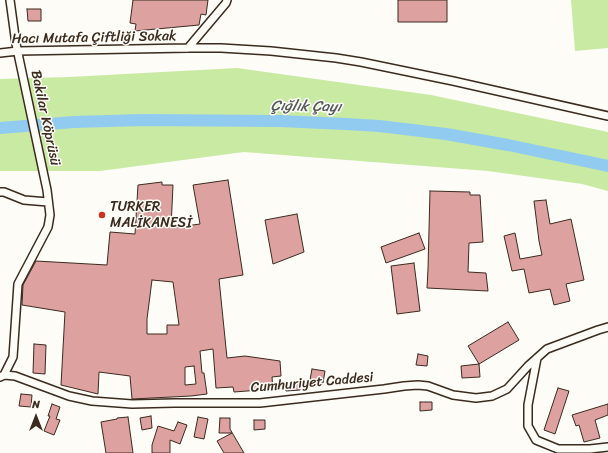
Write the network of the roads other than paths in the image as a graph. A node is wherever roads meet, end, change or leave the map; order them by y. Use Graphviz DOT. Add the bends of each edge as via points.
graph roads {
  1 [pos="10,0"];
  2 [pos="227,0"];
  3 [pos="188,48"];
  4 [pos="18,51"];
  5 [pos="0,53"];
  6 [pos="608,116"];
  7 [pos="0,192"];
  8 [pos="48,202"];
  9 [pos="608,327"];
  10 [pos="537,358"];
  11 [pos="2,376"];
  12 [pos="608,447"];
  1 -- 4 [label="street, Bakilar Köprüsü"];
  2 -- 3 [label="street"];
  3 -- 4 [label="street, Hacı Mutafa Çiftliği Sokak"];
  3 -- 6 [label="street, Hacı Mutafa Çiftliği Sokak" via="271,50 361,62"];
  4 -- 5 [label="street, Hacı Mutafa Çiftliği Sokak"];
  4 -- 8 [label="street, Bakilar Köprüsü"];
  7 -- 8 [label="street" via="24,200"];
  8 -- 11 [label="street, Bakilar Köprüsü" via="48,227 18,284 12,357"];
  9 -- 10 [label="street, Cumhuriyet Caddesi" via="547,349"];
  10 -- 11 [label="street, Cumhuriyet Caddesi" via="507,389 492,396 476,398 418,385 260,403 132,404 92,401 69,396 15,376"];
  10 -- 12 [label="street" via="528,405 528,426 536,440 558,450"];
}
